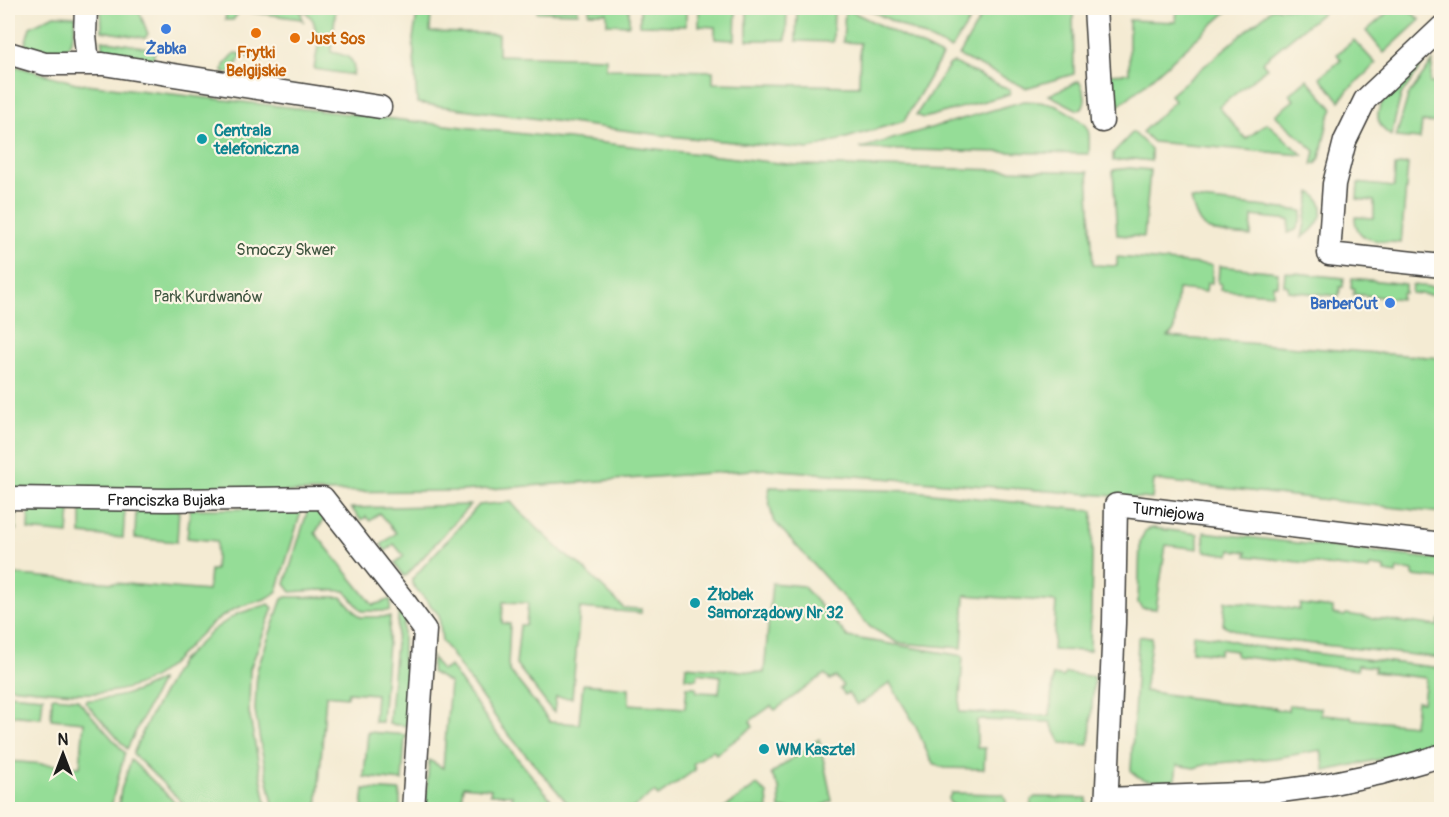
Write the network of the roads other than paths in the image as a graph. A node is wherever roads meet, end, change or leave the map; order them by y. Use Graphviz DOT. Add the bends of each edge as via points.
graph roads {
  1 [pos="86,8"];
  2 [pos="1095,8"];
  3 [pos="1442,27"];
  4 [pos="8,53"];
  5 [pos="88,63"];
  6 [pos="380,107"];
  7 [pos="1102,121"];
  8 [pos="1442,266"];
  9 [pos="8,498"];
  10 [pos="1442,544"];
  11 [pos="1442,755"];
  12 [pos="1106,804"];
  13 [pos="413,810"];
  1 -- 5 [label="street"];
  2 -- 7 [label="street"];
  3 -- 8 [label="street" via="1365,100 1346,141 1334,184 1329,254"];
  4 -- 5 [label="street" via="45,64"];
  5 -- 6 [label="street"];
  9 -- 13 [label="street, Franciszka Bujaka" via="323,498 425,630"];
  10 -- 12 [label="street, Turniejowa" via="1116,505"];
  11 -- 12 [label="street, Turniejowa" via="1381,773 1266,793"];
}
